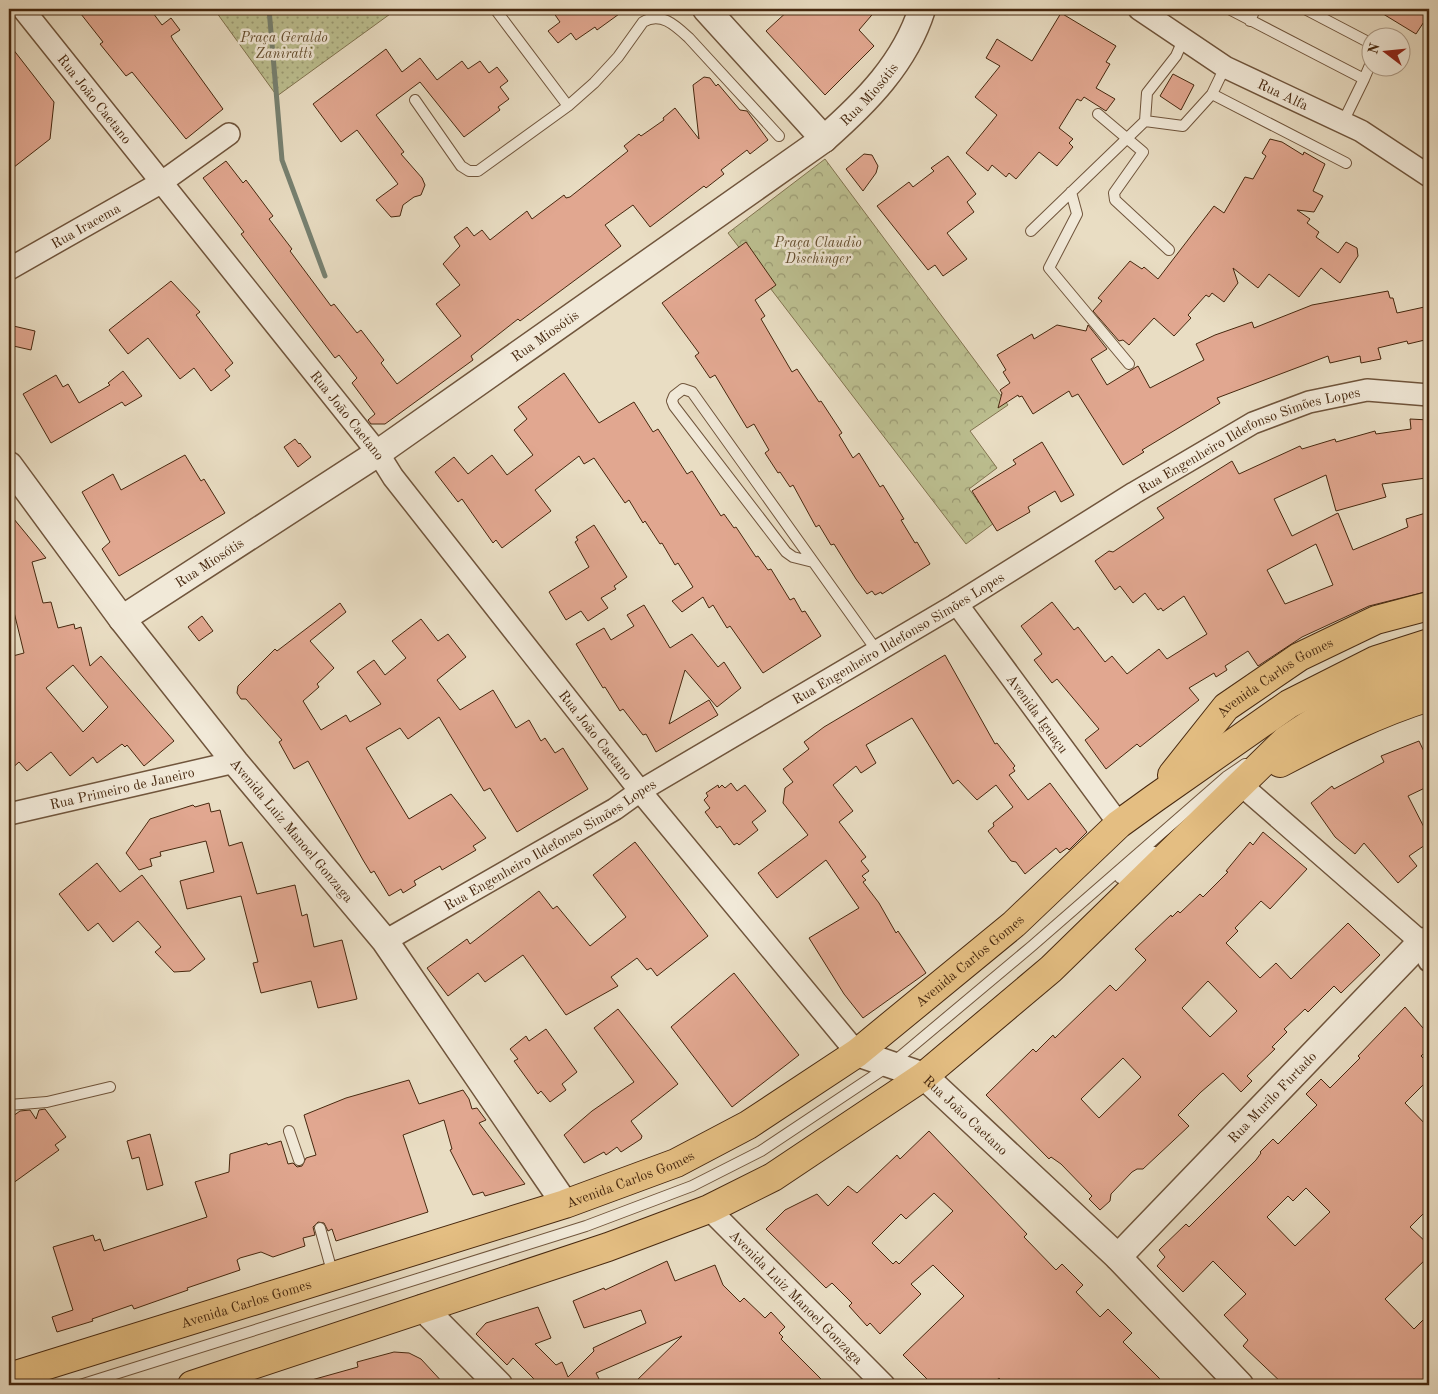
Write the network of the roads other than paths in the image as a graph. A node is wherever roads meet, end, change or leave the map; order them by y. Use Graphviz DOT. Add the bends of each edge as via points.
graph roads {
  1 [pos="23,9"];
  2 [pos="495,9"];
  3 [pos="706,9"];
  4 [pos="922,9"];
  5 [pos="1140,9"];
  6 [pos="1229,9"];
  7 [pos="1254,9"];
  8 [pos="1305,9"];
  9 [pos="1250,21"];
  10 [pos="1184,38"];
  11 [pos="1360,38"];
  12 [pos="1225,67"];
  13 [pos="1364,79"];
  14 [pos="1212,94"];
  15 [pos="415,100"];
  16 [pos="568,106"];
  17 [pos="1098,114"];
  18 [pos="1145,121"];
  19 [pos="1344,122"];
  20 [pos="229,134"];
  21 [pos="778,136"];
  22 [pos="824,139"];
  23 [pos="1127,139"];
  24 [pos="1346,163"];
  25 [pos="1429,176"];
  26 [pos="162,182"];
  27 [pos="1071,192"];
  28 [pos="1031,231"];
  29 [pos="1169,250"];
  30 [pos="9,269"];
  31 [pos="1129,364"];
  32 [pos="1429,395"];
  33 [pos="378,453"];
  34 [pos="12,473"];
  35 [pos="813,562"];
  36 [pos="957,604"];
  37 [pos="1429,606"];
  38 [pos="122,619"];
  39 [pos="1429,643"];
  40 [pos="877,651"];
  41 [pos="1429,663"];
  42 [pos="1429,668"];
  43 [pos="1429,697"];
  44 [pos="235,762"];
  45 [pos="1240,784"];
  46 [pos="640,791"];
  47 [pos="1154,798"];
  48 [pos="9,814"];
  49 [pos="1119,824"];
  50 [pos="384,941"];
  51 [pos="1032,946"];
  52 [pos="1426,948"];
  53 [pos="857,1054"];
  54 [pos="890,1065"];
  55 [pos="924,1076"];
  56 [pos="110,1087"];
  57 [pos="9,1105"];
  58 [pos="289,1131"];
  59 [pos="299,1160"];
  60 [pos="565,1204"];
  61 [pos="709,1209"];
  62 [pos="320,1228"];
  63 [pos="1118,1257"];
  64 [pos="334,1276"];
  65 [pos="423,1308"];
  66 [pos="9,1377"];
  67 [pos="80,1385"];
  68 [pos="192,1385"];
  69 [pos="499,1385"];
  70 [pos="884,1385"];
  71 [pos="1240,1385"];
  1 -- 26 [label="street, Rua João Caetano"];
  2 -- 16 [label="lane"];
  3 -- 22 [label="street"];
  4 -- 22 [label="street, Rua Miosótis" via="908,47 882,82"];
  5 -- 10 [label="street, Rua Alfa"];
  6 -- 9 [label="lane"];
  7 -- 9 [label="lane"];
  8 -- 11 [label="lane"];
  9 -- 13 [label="lane"];
  10 -- 12 [label="street, Rua Alfa"];
  10 -- 18 [label="lane" via="1176,56 1147,93"];
  12 -- 14 [label="lane"];
  12 -- 19 [label="street, Rua Alfa"];
  13 -- 19 [label="lane"];
  14 -- 18 [label="lane" via="1182,126"];
  14 -- 24 [label="lane"];
  15 -- 16 [label="lane" via="461,166 478,171"];
  16 -- 21 [label="lane" via="606,72 643,22 660,18 689,38"];
  17 -- 23 [label="lane"];
  18 -- 23 [label="lane"];
  19 -- 25 [label="street, Rua Alfa"];
  20 -- 26 [label="street, Rua Iracema"];
  22 -- 33 [label="street, Rua Miosótis"];
  23 -- 27 [label="lane"];
  23 -- 29 [label="lane" via="1143,152 1113,197"];
  26 -- 30 [label="street, Rua Iracema"];
  26 -- 33 [label="street, Rua João Caetano"];
  27 -- 28 [label="lane"];
  27 -- 31 [label="lane" via="1078,211 1049,268"];
  32 -- 36 [label="street, Rua Engenheiro Ildefonso Simões Lopes" via="1367,390 1309,402 1253,424 1134,492"];
  33 -- 38 [label="street, Rua Miosótis"];
  33 -- 46 [label="street, Rua João Caetano"];
  34 -- 38 [label="street, Avenida Luiz Manoel Gonzaga"];
  35 -- 35 [label="lane" via="692,392 683,389 674,396 674,406 786,552 793,558"];
  35 -- 40 [label="lane"];
  36 -- 40 [label="street, Rua Engenheiro Ildefonso Simões Lopes"];
  36 -- 49 [label="street, Avenida Iguaçu"];
  37 -- 47 [label="main road, Avenida Carlos Gomes" via="1376,620 1299,656 1226,707"];
  38 -- 44 [label="street, Avenida Luiz Manoel Gonzaga"];
  39 -- 47 [label="main road, Avenida Carlos Gomes" via="1376,660 1289,704"];
  40 -- 46 [label="street, Rua Engenheiro Ildefonso Simões Lopes"];
  41 -- 51 [label="lane" via="1391,675 1320,710 1226,777"];
  42 -- 45 [label="main road" via="1394,679 1331,710 1286,740"];
  43 -- 45 [label="main road" via="1325,739"];
  44 -- 48 [label="street, Rua Primeiro de Janeiro"];
  44 -- 50 [label="street, Avenida Luiz Manoel Gonzaga"];
  45 -- 51 [label="lane"];
  45 -- 52 [label="street"];
  45 -- 55 [label="main road" via="1050,969"];
  46 -- 50 [label="street, Rua Engenheiro Ildefonso Simões Lopes" via="606,814"];
  46 -- 53 [label="street, Rua João Caetano"];
  47 -- 49 [label="main road, Avenida Carlos Gomes"];
  49 -- 53 [label="main road, Avenida Carlos Gomes" via="1014,924"];
  50 -- 60 [label="street, Avenida Luiz Manoel Gonzaga"];
  51 -- 54 [label="lane"];
  52 -- 63 [label="street, Rua Murilo Furtado"];
  53 -- 54 [label="street, Rua João Caetano"];
  53 -- 60 [label="main road, Avenida Carlos Gomes" via="732,1134 676,1163"];
  54 -- 55 [label="street, Rua João Caetano"];
  54 -- 67 [label="lane" via="761,1151 692,1186 586,1226"];
  55 -- 61 [label="main road" via="773,1177"];
  55 -- 63 [label="street, Rua João Caetano"];
  56 -- 57 [label="lane" via="47,1102"];
  58 -- 59 [label="lane"];
  60 -- 64 [label="main road, Avenida Carlos Gomes"];
  61 -- 65 [label="main road" via="608,1247"];
  61 -- 70 [label="street, Avenida Luiz Manoel Gonzaga"];
  62 -- 64 [label="lane"];
  63 -- 71 [label="street, Rua João Caetano"];
  64 -- 66 [label="main road, Avenida Carlos Gomes"];
  65 -- 68 [label="main road"];
  65 -- 69 [label="street"];
}
